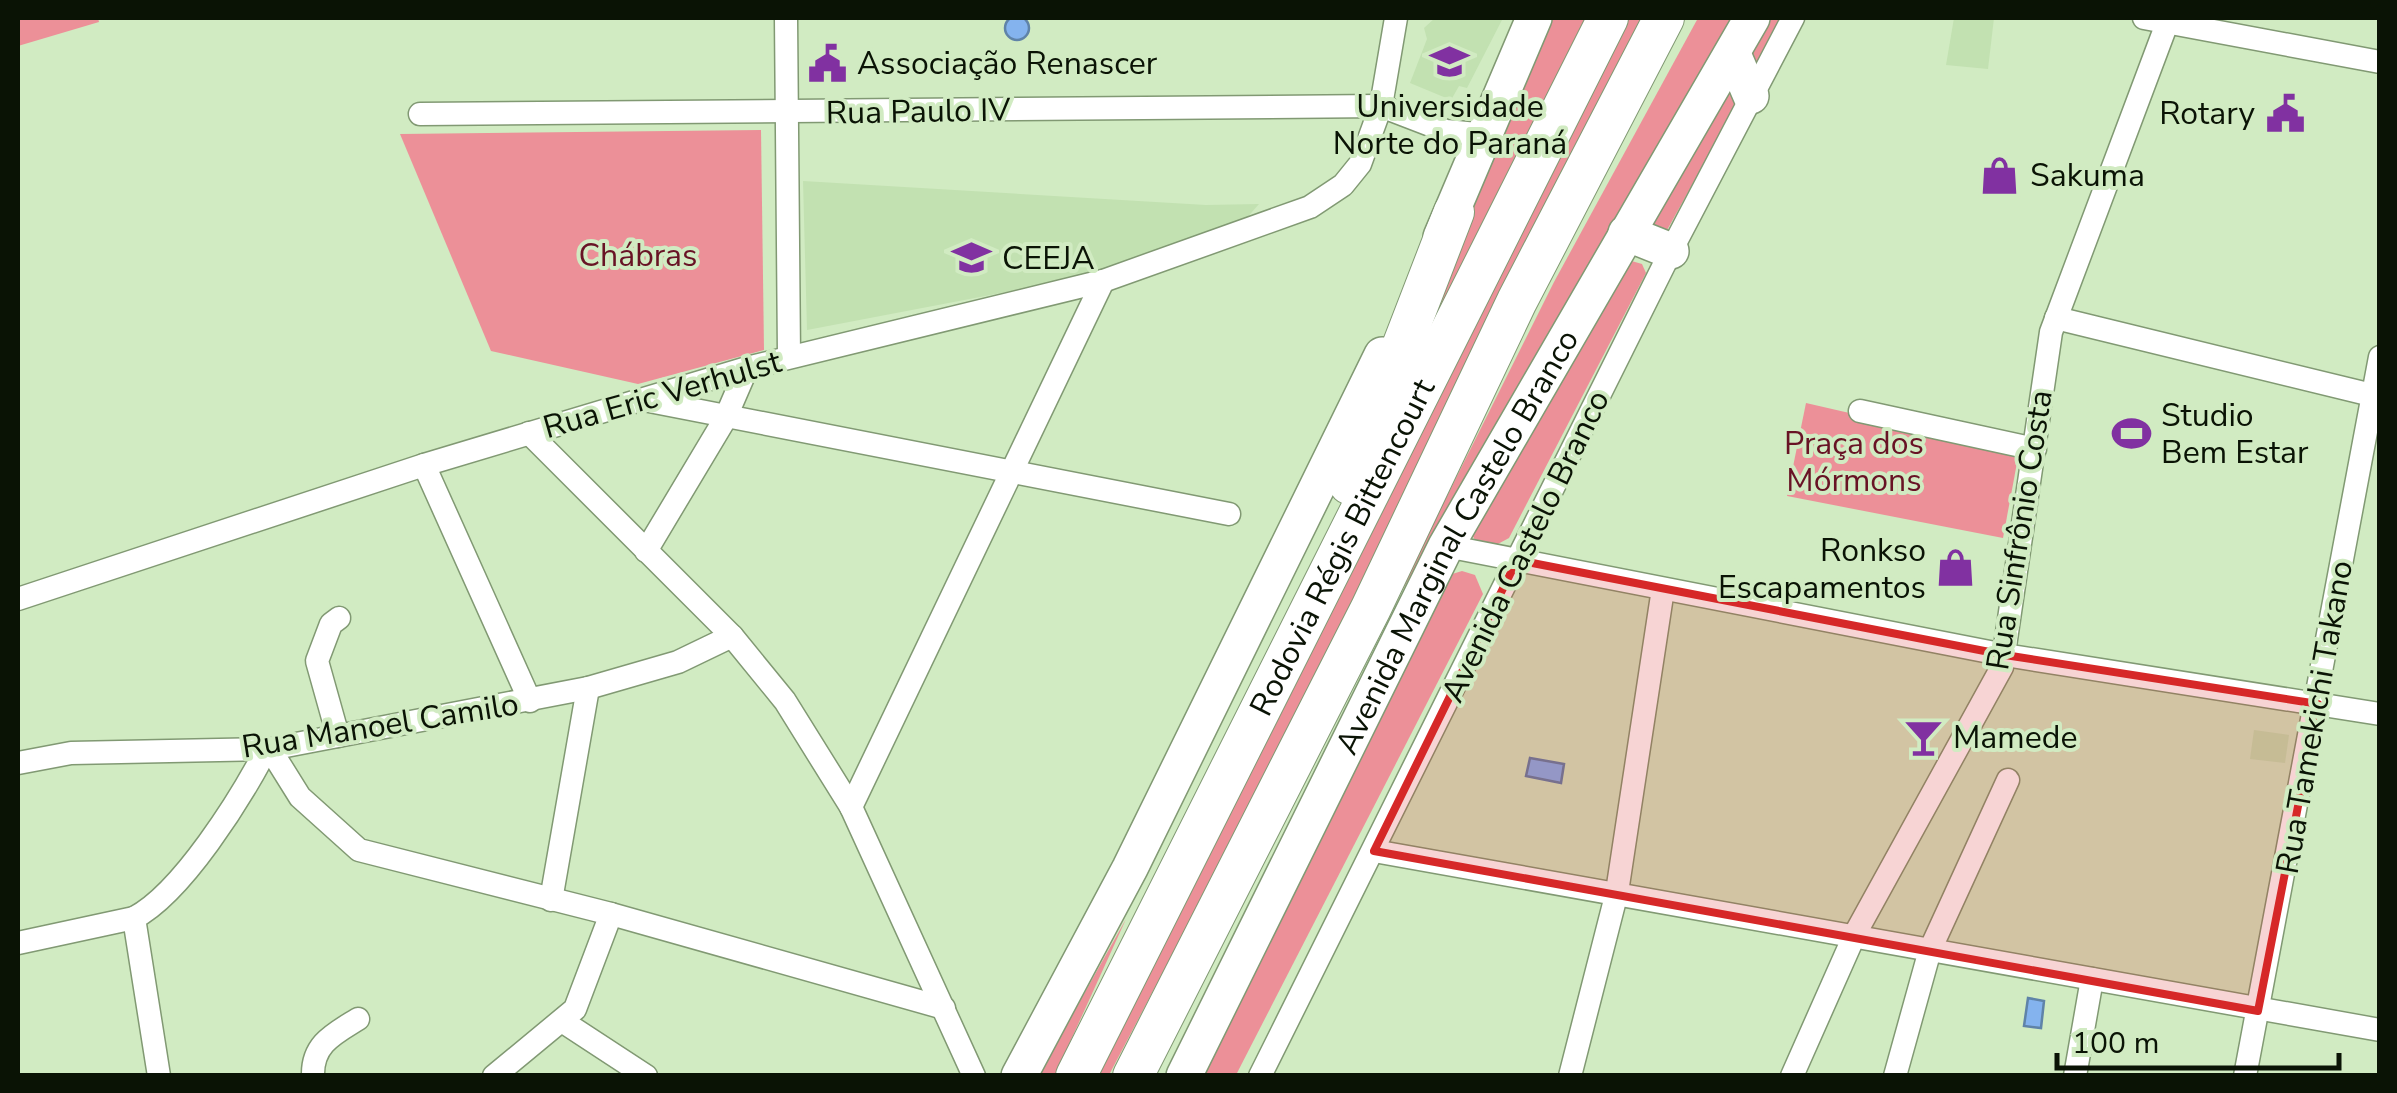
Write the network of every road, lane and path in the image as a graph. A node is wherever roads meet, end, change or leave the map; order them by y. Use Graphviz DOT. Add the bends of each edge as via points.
graph roads {
  1 [pos="786,18"];
  2 [pos="1396,18"];
  3 [pos="1534,18"];
  4 [pos="1608,18"];
  5 [pos="1664,18"];
  6 [pos="1752,18"];
  7 [pos="1793,18"];
  8 [pos="2144,18"];
  9 [pos="2168,20"];
  10 [pos="1733,54"];
  11 [pos="2380,62"];
  12 [pos="1751,96"];
  13 [pos="1381,106"];
  14 [pos="786,113"];
  15 [pos="420,114"];
  16 [pos="1414,118"];
  17 [pos="1487,135"];
  18 [pos="1460,196"];
  19 [pos="1626,232"];
  20 [pos="1671,251"];
  21 [pos="1104,282"];
  22 [pos="2056,318"];
  23 [pos="788,356"];
  24 [pos="2380,357"];
  25 [pos="747,368"];
  26 [pos="2375,396"];
  27 [pos="641,399"];
  28 [pos="1860,412"];
  29 [pos="725,418"];
  30 [pos="529,433"];
  31 [pos="2035,448"];
  32 [pos="424,466"];
  33 [pos="1010,471"];
  34 [pos="1229,514"];
  35 [pos="1446,546"];
  36 [pos="646,550"];
  37 [pos="1518,560"];
  38 [pos="1663,589"];
  39 [pos="18,600"];
  40 [pos="339,618"];
  41 [pos="732,636"];
  42 [pos="2005,655"];
  43 [pos="588,688"];
  44 [pos="530,701"];
  45 [pos="2318,704"];
  46 [pos="2380,714"];
  47 [pos="338,736"];
  48 [pos="268,750"];
  49 [pos="18,764"];
  50 [pos="2008,780"];
  51 [pos="851,808"];
  52 [pos="1374,851"];
  53 [pos="1186,861"];
  54 [pos="1617,892"];
  55 [pos="551,900"];
  56 [pos="611,914"];
  57 [pos="134,918"];
  58 [pos="1855,934"];
  59 [pos="18,943"];
  60 [pos="1930,950"];
  61 [pos="2092,979"];
  62 [pos="944,1008"];
  63 [pos="2258,1011"];
  64 [pos="358,1018"];
  65 [pos="562,1021"];
  66 [pos="2380,1030"];
  67 [pos="159,1076"];
  68 [pos="312,1076"];
  69 [pos="494,1076"];
  70 [pos="646,1076"];
  71 [pos="974,1076"];
  72 [pos="1018,1076"];
  73 [pos="1076,1076"];
  74 [pos="1133,1076"];
  75 [pos="1184,1076"];
  76 [pos="1260,1076"];
  77 [pos="1570,1076"];
  78 [pos="1792,1076"];
  79 [pos="1895,1076"];
  80 [pos="2075,1076"];
  81 [pos="2245,1076"];
  1 -- 14 [label="street"];
  2 -- 13 [label="street, Rua Eric Verhulst"];
  3 -- 17 [label="main road"];
  4 -- 53 [label="highway, Rodovia Régis Bittencourt"];
  5 -- 74 [label="highway, Rodovia Régis Bittencourt"];
  6 -- 10 [label="main road, Avenida Marginal Castelo Branco"];
  7 -- 12 [label="street, Avenida Castelo Branco"];
  8 -- 9 [label="street"];
  9 -- 11 [label="street"];
  9 -- 22 [label="street, Rua Sinfrônio Costa"];
  10 -- 12 [label="main road"];
  10 -- 19 [label="main road, Avenida Marginal Castelo Branco"];
  12 -- 20 [label="street, Avenida Castelo Branco"];
  13 -- 14 [label="street, Rua Paulo IV"];
  13 -- 16 [label="street, Rua Paulo IV"];
  13 -- 21 [label="street, Rua Eric Verhulst" via="1360,164 1310,206"];
  14 -- 15 [label="street, Rua Paulo IV"];
  14 -- 23 [label="street"];
  16 -- 17 [label="street, Rua Paulo IV" via="1458,134"];
  16 -- 18 [label="street, Rua Paulo IV" via="1448,148"];
  17 -- 18 [label="main road"];
  18 -- 53 [label="highway" via="1336,518 1198,803"];
  18 -- 72 [label="main road" via="1130,868"];
  19 -- 20 [label="main road"];
  19 -- 35 [label="main road, Avenida Marginal Castelo Branco"];
  20 -- 37 [label="street, Avenida Castelo Branco"];
  21 -- 23 [label="street, Rua Eric Verhulst"];
  21 -- 33 [label="street"];
  22 -- 26 [label="street"];
  22 -- 31 [label="street, Rua Sinfrônio Costa"];
  23 -- 25 [label="street, Rua Eric Verhulst"];
  24 -- 26 [label="street, Rua Tamekichi Takano"];
  25 -- 27 [label="street, Rua Eric Verhulst"];
  25 -- 29 [label="street"];
  26 -- 45 [label="street, Rua Tamekichi Takano"];
  27 -- 29 [label="street"];
  27 -- 30 [label="street, Rua Eric Verhulst"];
  28 -- 31 [label="street"];
  29 -- 33 [label="street"];
  29 -- 36 [label="street"];
  30 -- 32 [label="street, Rua Eric Verhulst"];
  30 -- 36 [label="street"];
  31 -- 42 [label="street, Rua Sinfrônio Costa"];
  32 -- 39 [label="street, Rua Eric Verhulst"];
  32 -- 44 [label="street"];
  33 -- 34 [label="street"];
  33 -- 51 [label="street"];
  35 -- 37 [label="street"];
  35 -- 75 [label="main road, Avenida Marginal Castelo Branco"];
  36 -- 41 [label="street"];
  37 -- 38 [label="street"];
  37 -- 52 [label="street, Avenida Castelo Branco"];
  38 -- 42 [label="street"];
  38 -- 54 [label="street"];
  40 -- 47 [label="street" via="316,660"];
  41 -- 43 [label="street, Rua Manoel Camilo" via="678,662"];
  41 -- 51 [label="street" via="785,701"];
  42 -- 45 [label="street"];
  42 -- 58 [label="street, Rua Sinfrônio Costa" via="1988,698"];
  43 -- 44 [label="street, Rua Manoel Camilo"];
  43 -- 55 [label="street"];
  44 -- 47 [label="street, Rua Manoel Camilo"];
  45 -- 46 [label="street"];
  45 -- 63 [label="street, Rua Tamekichi Takano"];
  47 -- 48 [label="street, Rua Manoel Camilo"];
  48 -- 49 [label="street, Rua Manoel Camilo" via="70,753"];
  48 -- 55 [label="street" via="300,797 360,850"];
  48 -- 57 [label="street" via="175,882"];
  50 -- 60 [label="street"];
  51 -- 62 [label="street"];
  52 -- 54 [label="street"];
  52 -- 76 [label="street, Avenida Castelo Branco"];
  53 -- 73 [label="highway, Rodovia Régis Bittencourt"];
  54 -- 58 [label="street"];
  54 -- 77 [label="street"];
  55 -- 56 [label="street"];
  56 -- 62 [label="street"];
  56 -- 65 [label="street" via="580,1002"];
  57 -- 59 [label="street"];
  57 -- 67 [label="street"];
  58 -- 60 [label="street"];
  58 -- 78 [label="street, Rua Sinfrônio Costa"];
  60 -- 61 [label="street"];
  60 -- 79 [label="street"];
  61 -- 63 [label="street"];
  61 -- 80 [label="street"];
  62 -- 71 [label="street"];
  63 -- 66 [label="street"];
  63 -- 81 [label="street, Rua Tamekichi Takano"];
  64 -- 68 [label="street" via="323,1042"];
  65 -- 69 [label="street"];
  65 -- 70 [label="street"];
}
